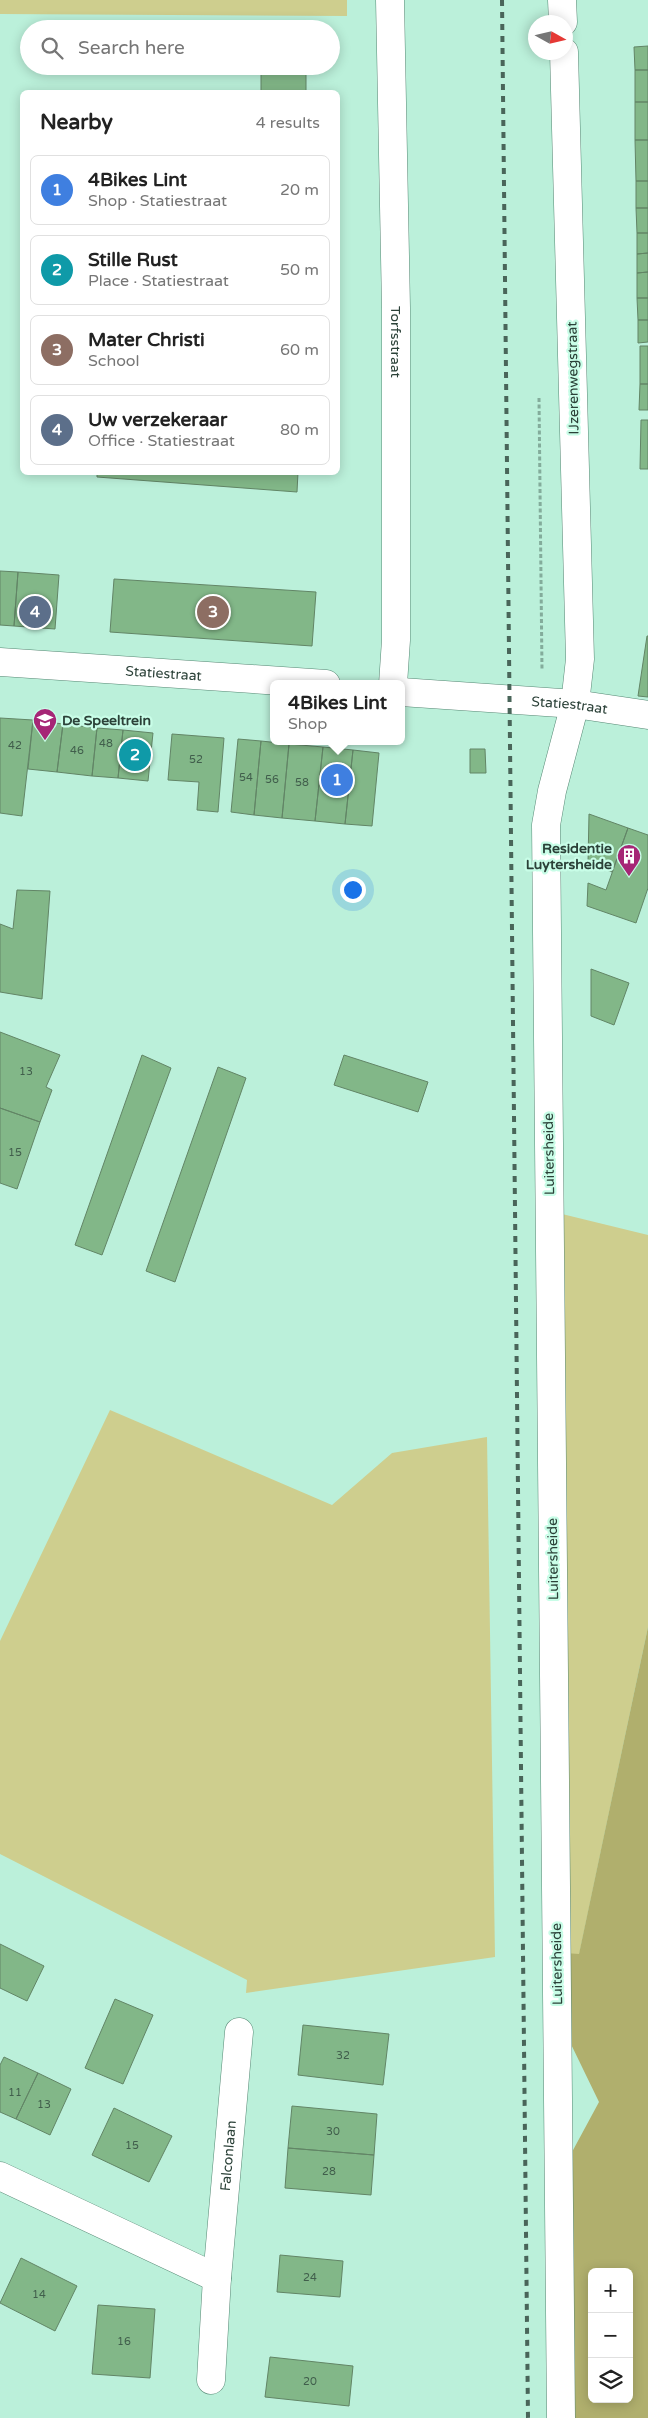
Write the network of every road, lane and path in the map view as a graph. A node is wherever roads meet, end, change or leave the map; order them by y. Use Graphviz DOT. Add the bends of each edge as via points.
graph roads {
  1 [pos="390,0"];
  2 [pos="562,0"];
  3 [pos="563,15"];
  4 [pos="564,60"];
  5 [pos="0,662"];
  6 [pos="270,680"];
  7 [pos="393,680"];
  8 [pos="405,692"];
  9 [pos="575,704"];
  10 [pos="648,715"];
  11 [pos="238,2032"];
  12 [pos="0,2176"];
  13 [pos="217,2278"];
  14 [pos="211,2380"];
  15 [pos="561,2418"];
  1 -- 7 [label="street, Torfsstraat" via="396,308"];
  2 -- 3 [label="street"];
  4 -- 9 [label="street, IJzerenwegstraat" via="580,659"];
  5 -- 6 [label="street, Statiestraat"];
  8 -- 9 [label="street, Statiestraat"];
  9 -- 10 [label="street, Statiestraat"];
  9 -- 15 [label="street, Luitersheide" via="546,826"];
  11 -- 13 [label="street, Falconlaan"];
  12 -- 13 [label="street"];
  13 -- 14 [label="street, Falconlaan"];
}
